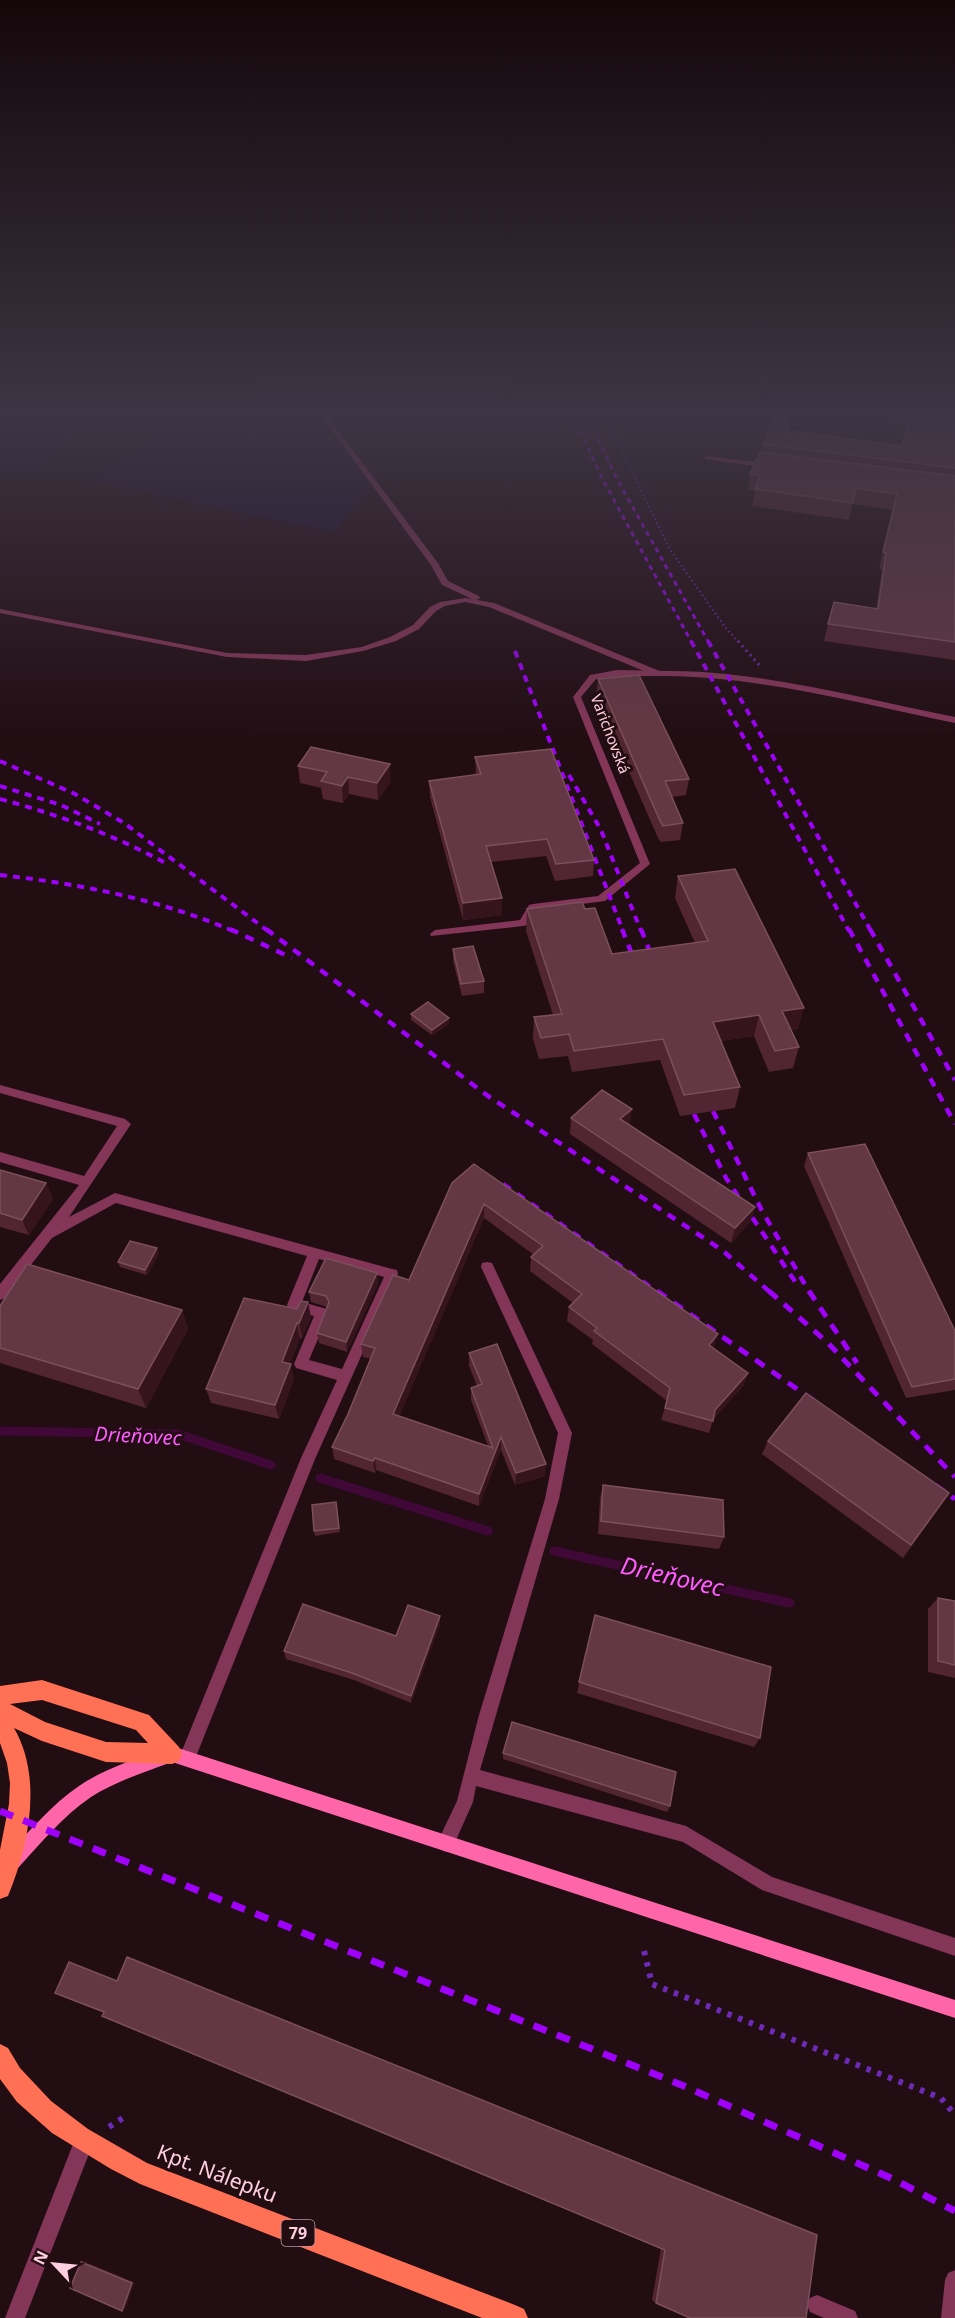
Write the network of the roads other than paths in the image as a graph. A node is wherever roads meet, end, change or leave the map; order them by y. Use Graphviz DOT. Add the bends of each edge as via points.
graph roads {
  1 [pos="402,521"];
  2 [pos="491,605"];
  3 [pos="0,611"];
  4 [pos="658,674"];
  5 [pos="955,720"];
  6 [pos="435,934"];
  7 [pos="0,1089"];
  8 [pos="0,1157"];
  9 [pos="87,1182"];
  10 [pos="50,1234"];
  11 [pos="315,1253"];
  12 [pos="487,1267"];
  13 [pos="0,1294"];
  14 [pos="345,1376"];
  15 [pos="0,1696"];
  16 [pos="0,1710"];
  17 [pos="0,1724"];
  18 [pos="179,1756"];
  19 [pos="470,1776"];
  20 [pos="446,1843"];
  21 [pos="3,1879"];
  22 [pos="955,1947"];
  23 [pos="955,2009"];
  24 [pos="0,2056"];
  25 [pos="84,2141"];
  26 [pos="955,2280"];
  27 [pos="817,2305"];
  28 [pos="15,2318"];
  29 [pos="514,2318"];
  30 [pos="848,2318"];
  31 [pos="951,2318"];
  1 -- 2 [label="street" via="445,583"];
  2 -- 3 [label="street" via="465,600 443,604 416,627 393,639 363,649 296,658 227,655"];
  2 -- 4 [label="street"];
  4 -- 5 [label="street, Varichovská" via="729,677"];
  4 -- 6 [label="street, Varichovská" via="593,677 577,697 645,864 601,898 533,907 523,923"];
  7 -- 9 [label="street" via="125,1124"];
  8 -- 9 [label="street"];
  9 -- 10 [label="street"];
  10 -- 11 [label="street" via="114,1198"];
  10 -- 13 [label="street"];
  11 -- 14 [label="street" via="294,1305 322,1313 301,1364"];
  11 -- 14 [label="street" via="392,1274"];
  12 -- 19 [label="street" via="565,1433 552,1499"];
  14 -- 18 [label="street"];
  15 -- 18 [label="main road" via="42,1690 142,1722"];
  16 -- 18 [label="main road" via="42,1731 106,1752"];
  17 -- 21 [label="main road" via="15,1750 21,1789"];
  18 -- 20 [label="street"];
  18 -- 21 [label="street" via="118,1775 86,1792 56,1815"];
  19 -- 20 [label="street" via="465,1802"];
  19 -- 22 [label="street" via="686,1834 768,1884"];
  20 -- 23 [label="street"];
  24 -- 25 [label="main road, Kpt. Nálepku / 79" via="32,2100"];
  25 -- 28 [label="street"];
  25 -- 29 [label="main road, Kpt. Nálepku / 79" via="140,2172"];
  26 -- 31 [label="street"];
  27 -- 30 [label="street"];
}
